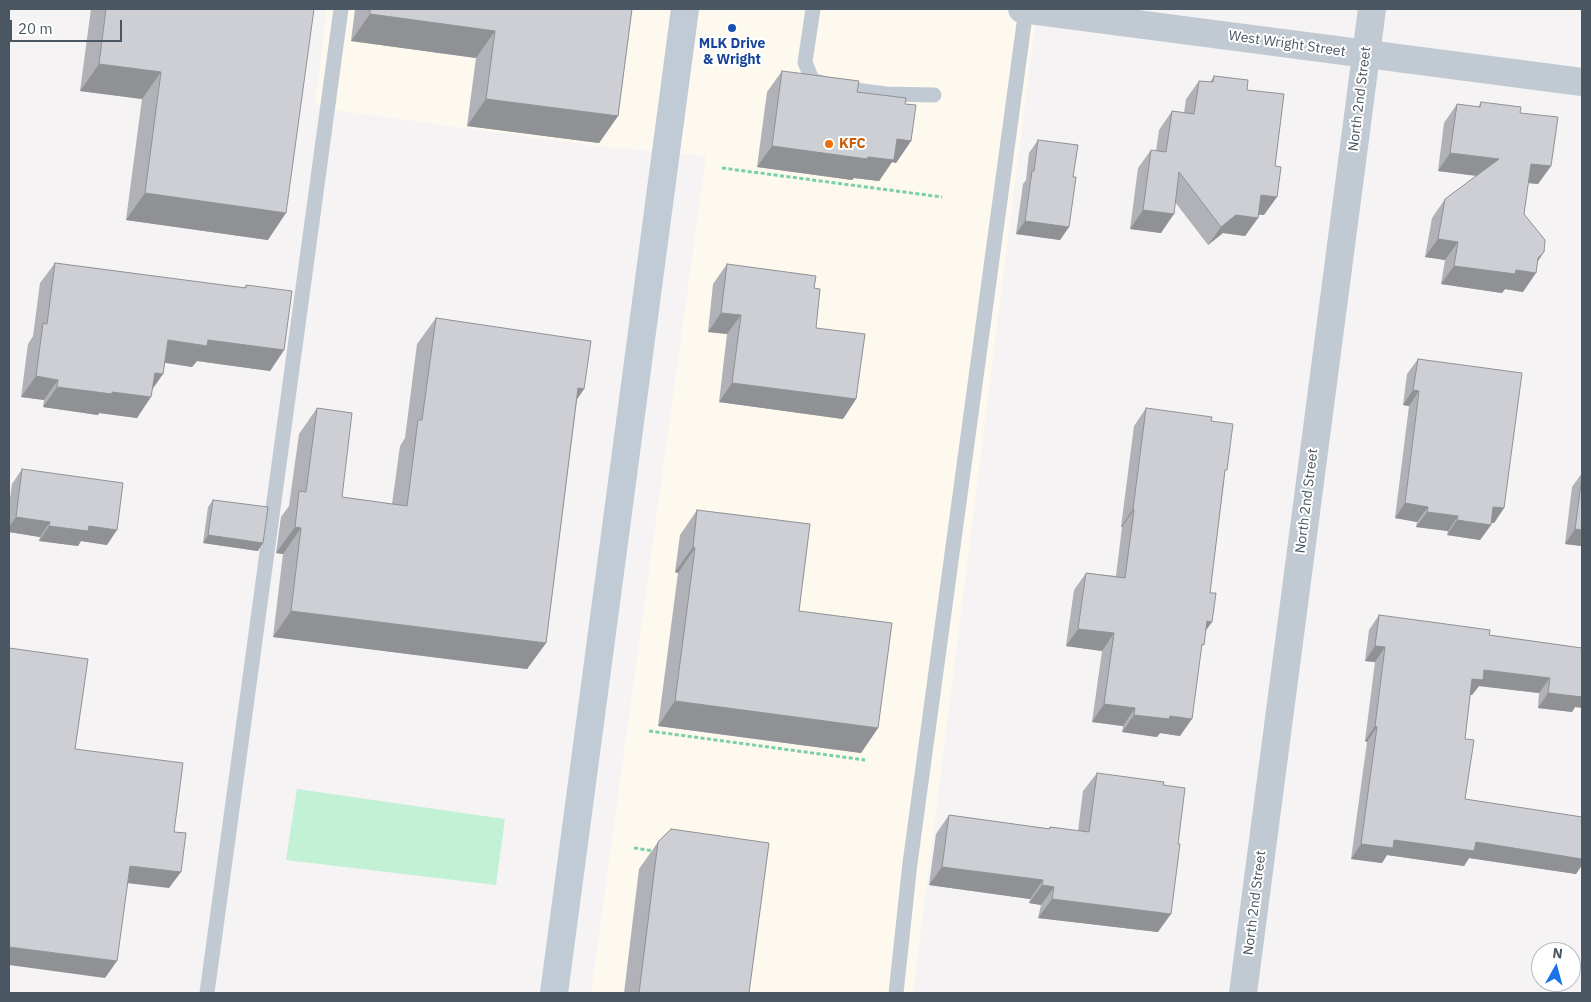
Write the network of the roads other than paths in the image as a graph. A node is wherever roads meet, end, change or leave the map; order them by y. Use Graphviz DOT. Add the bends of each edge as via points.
graph roads {
  1 [pos="341,9"];
  2 [pos="685,9"];
  3 [pos="813,9"];
  4 [pos="1022,9"];
  5 [pos="1026,9"];
  6 [pos="1372,9"];
  7 [pos="1366,54"];
  8 [pos="1582,82"];
  9 [pos="934,95"];
  10 [pos="207,993"];
  11 [pos="554,993"];
  12 [pos="896,993"];
  13 [pos="1243,993"];
  1 -- 10 [label="lane"];
  2 -- 11 [label="main road"];
  3 -- 9 [label="lane" via="805,62 812,80 838,88 886,94"];
  4 -- 5 [label="street, West Wright Street"];
  5 -- 7 [label="street, West Wright Street"];
  5 -- 12 [label="lane" via="910,863"];
  6 -- 7 [label="street, North 2nd Street"];
  7 -- 8 [label="street, West Wright Street"];
  7 -- 13 [label="street, North 2nd Street"];
}
